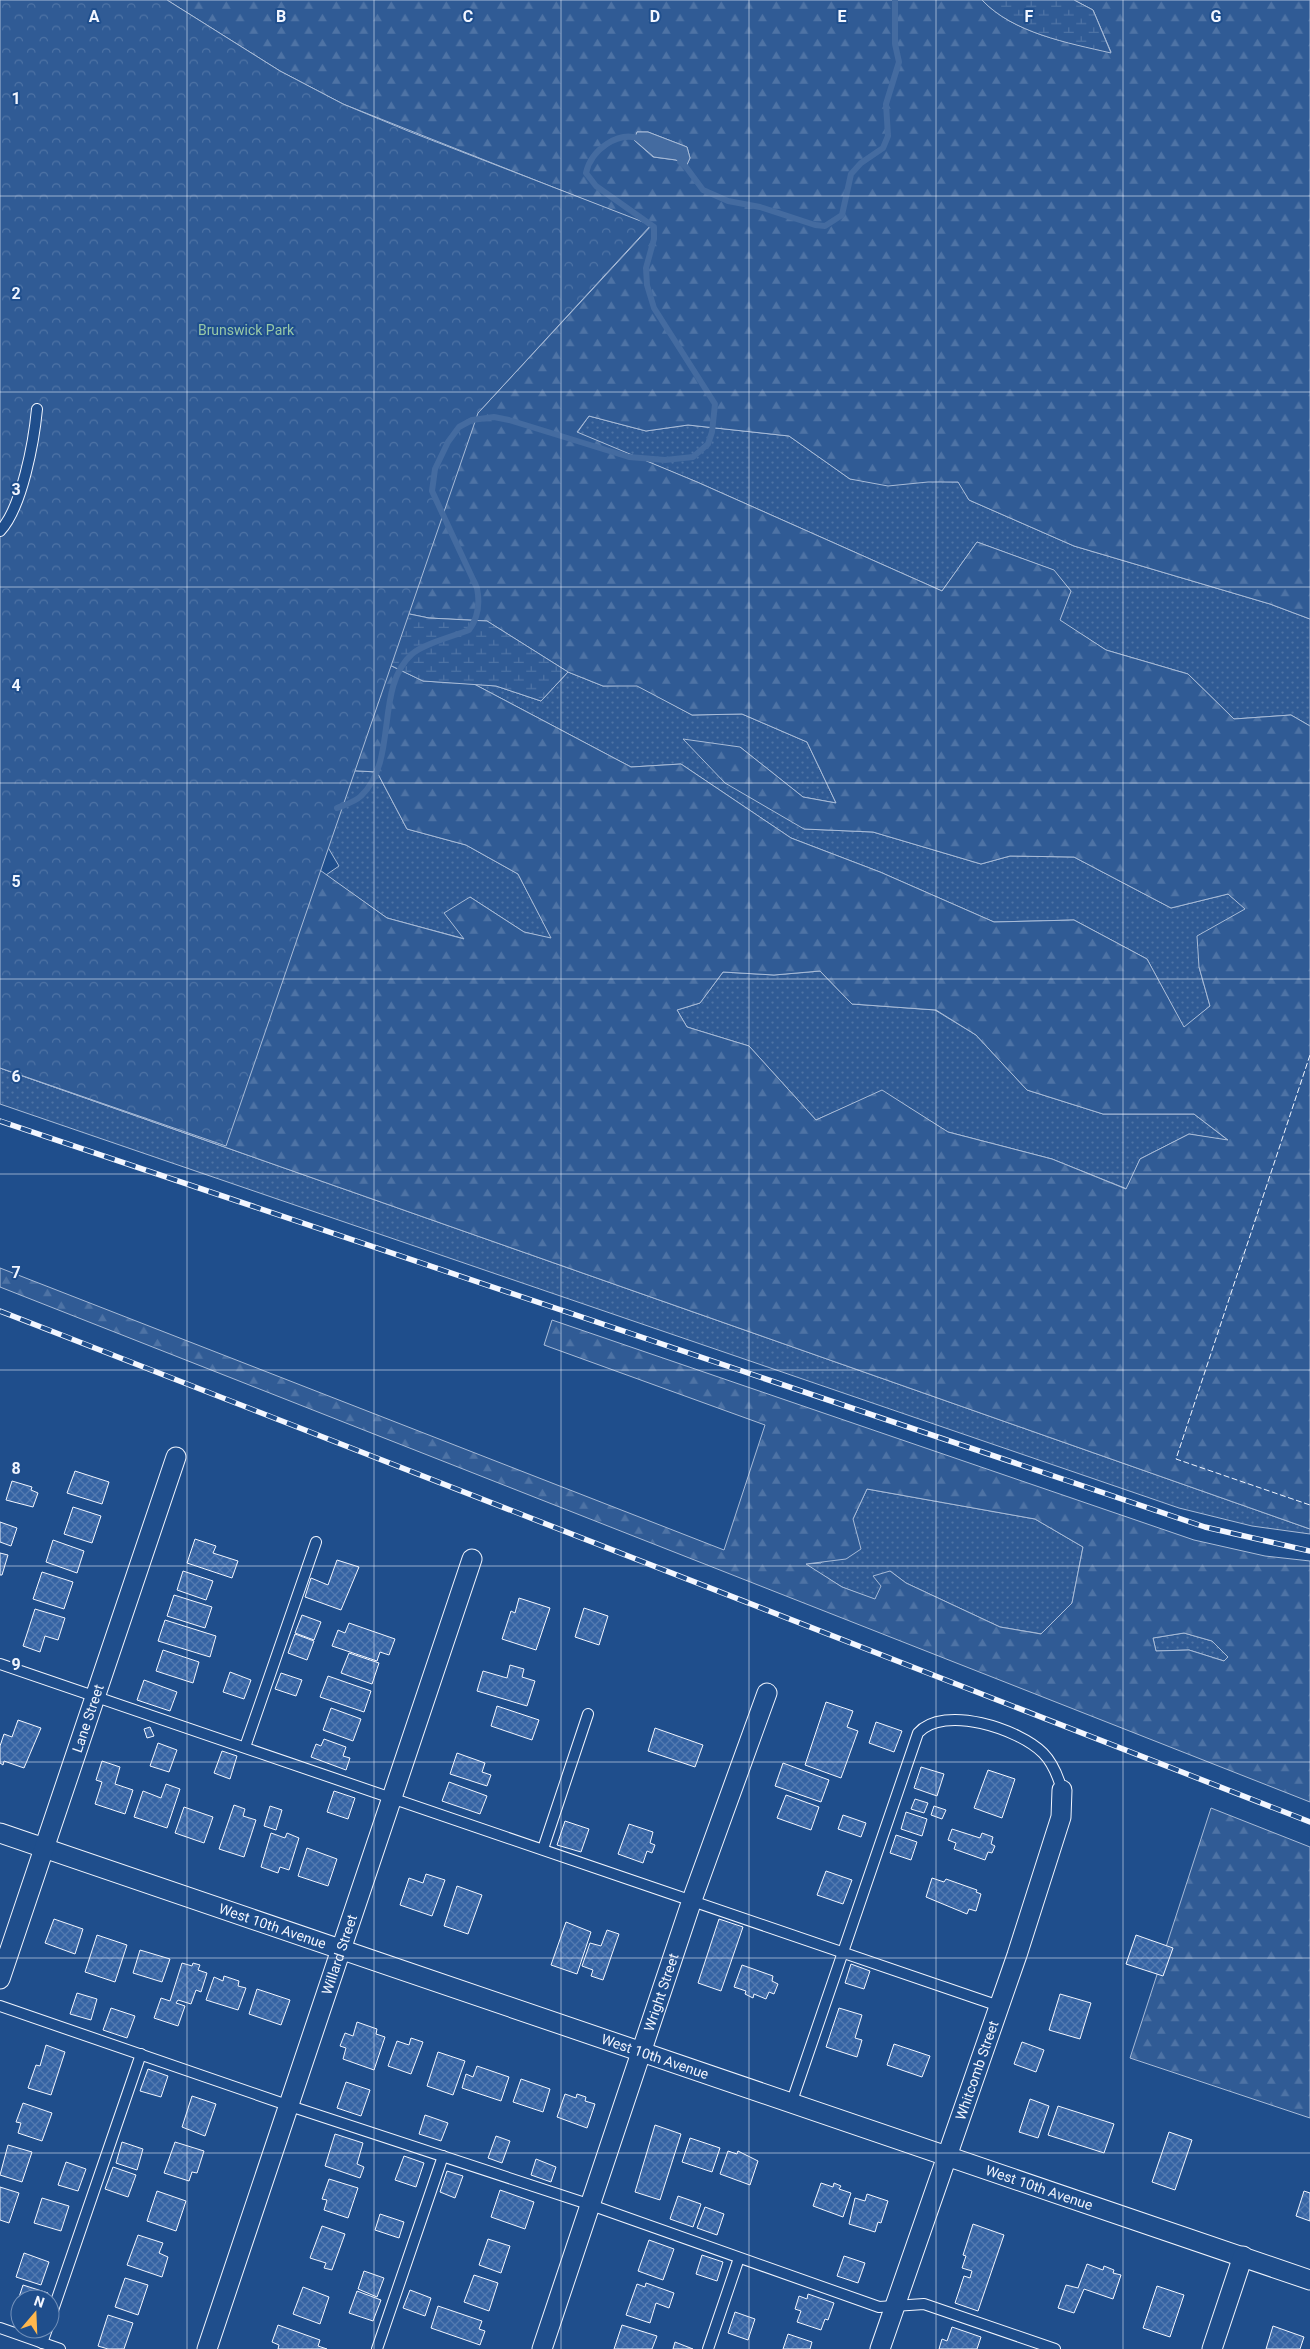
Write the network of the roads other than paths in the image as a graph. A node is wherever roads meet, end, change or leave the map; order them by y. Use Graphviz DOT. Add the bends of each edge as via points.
graph roads {
  1 [pos="37,409"];
  2 [pos="0,531"];
  3 [pos="176,1457"];
  4 [pos="316,1542"];
  5 [pos="472,1559"];
  6 [pos="0,1664"];
  7 [pos="767,1693"];
  8 [pos="96,1697"];
  9 [pos="588,1714"];
  10 [pos="245,1747"];
  11 [pos="1062,1790"];
  12 [pos="393,1797"];
  13 [pos="0,1833"];
  14 [pos="45,1848"];
  15 [pos="543,1849"];
  16 [pos="692,1900"];
  17 [pos="342,1950"];
  18 [pos="844,1952"];
  19 [pos="0,1980"];
  20 [pos="0,2006"];
  21 [pos="999,2006"];
  22 [pos="641,2053"];
  23 [pos="141,2054"];
  24 [pos="792,2104"];
  25 [pos="290,2106"];
  26 [pos="443,2156"];
  27 [pos="945,2157"];
  28 [pos="591,2205"];
  29 [pos="1243,2256"];
  30 [pos="739,2258"];
  31 [pos="1310,2280"];
  32 [pos="60,2291"];
  33 [pos="894,2306"];
  34 [pos="0,2328"];
  35 [pos="43,2339"];
  36 [pos="42,2343"];
  37 [pos="60,2349"];
  38 [pos="207,2349"];
  39 [pos="377,2349"];
  40 [pos="542,2349"];
  41 [pos="708,2349"];
  42 [pos="880,2349"];
  43 [pos="1052,2349"];
  44 [pos="1212,2349"];
  1 -- 2 [label="lane" via="29,458 10,520"];
  3 -- 8 [label="street, Lane Street"];
  4 -- 10 [label="lane"];
  5 -- 12 [label="street, Willard Street"];
  6 -- 8 [label="lane"];
  7 -- 16 [label="street, Wright Street"];
  8 -- 10 [label="lane"];
  8 -- 14 [label="street, Lane Street"];
  9 -- 15 [label="lane"];
  10 -- 12 [label="lane"];
  11 -- 18 [label="lane" via="1059,1776 1043,1753 1016,1736 970,1721 938,1722 924,1727 915,1741"];
  11 -- 21 [label="street, Whitcomb Street" via="1060,1817"];
  12 -- 15 [label="lane"];
  12 -- 17 [label="street, Willard Street"];
  13 -- 14 [label="street, West 10th Avenue"];
  14 -- 17 [label="street, West 10th Avenue"];
  14 -- 19 [label="street, Lane Street"];
  15 -- 16 [label="lane"];
  16 -- 18 [label="lane"];
  16 -- 22 [label="street, Wright Street"];
  17 -- 22 [label="street, West 10th Avenue"];
  17 -- 25 [label="street, Willard Street"];
  18 -- 21 [label="lane"];
  18 -- 24 [label="lane"];
  20 -- 23 [label="lane"];
  21 -- 27 [label="street, Whitcomb Street"];
  22 -- 24 [label="street, West 10th Avenue"];
  22 -- 28 [label="street, Wright Street"];
  23 -- 25 [label="lane"];
  23 -- 32 [label="lane"];
  24 -- 27 [label="street, West 10th Avenue"];
  25 -- 26 [label="lane"];
  25 -- 38 [label="street, Willard Street"];
  26 -- 28 [label="lane"];
  26 -- 39 [label="lane"];
  27 -- 29 [label="street, West 10th Avenue"];
  27 -- 33 [label="street, Whitcomb Street"];
  28 -- 30 [label="lane"];
  28 -- 40 [label="street, Wright Street"];
  29 -- 31 [label="street, West 10th Avenue"];
  29 -- 44 [label="street"];
  30 -- 33 [label="lane" via="879,2307"];
  30 -- 41 [label="lane"];
  33 -- 42 [label="street, Whitcomb Street"];
  33 -- 43 [label="lane" via="924,2304"];
  34 -- 36 [label="lane"];
  35 -- 36 [label="lane"];
  36 -- 37 [label="lane"];
}
